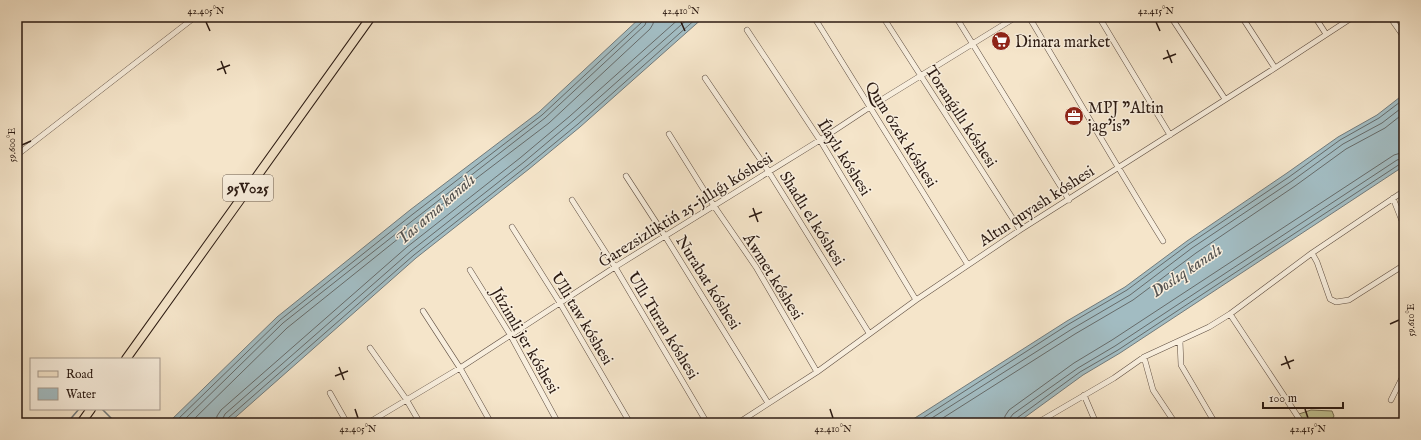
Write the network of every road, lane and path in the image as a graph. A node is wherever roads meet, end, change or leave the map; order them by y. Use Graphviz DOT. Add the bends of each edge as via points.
graph roads {
  1 [pos="195,17"];
  2 [pos="370,17"];
  3 [pos="814,17"];
  4 [pos="883,17"];
  5 [pos="956,17"];
  6 [pos="1016,17"];
  7 [pos="1029,17"];
  8 [pos="1098,17"];
  9 [pos="1171,17"];
  10 [pos="1242,17"];
  11 [pos="1315,17"];
  12 [pos="1353,17"];
  13 [pos="1390,17"];
  14 [pos="747,30"];
  15 [pos="1326,34"];
  16 [pos="1404,37"];
  17 [pos="972,43"];
  18 [pos="1275,68"];
  19 [pos="920,75"];
  20 [pos="706,78"];
  21 [pos="1225,99"];
  22 [pos="870,107"];
  23 [pos="669,134"];
  24 [pos="1170,135"];
  25 [pos="820,140"];
  26 [pos="17,155"];
  27 [pos="1118,168"];
  28 [pos="769,172"];
  29 [pos="626,176"];
  30 [pos="1404,190"];
  31 [pos="1393,198"];
  32 [pos="572,200"];
  33 [pos="1069,200"];
  34 [pos="714,206"];
  35 [pos="1404,226"];
  36 [pos="512,227"];
  37 [pos="1020,230"];
  38 [pos="665,236"];
  39 [pos="1163,241"];
  40 [pos="1312,253"];
  41 [pos="968,265"];
  42 [pos="1404,265"];
  43 [pos="615,267"];
  44 [pos="470,270"];
  45 [pos="916,300"];
  46 [pos="560,303"];
  47 [pos="423,311"];
  48 [pos="1230,314"];
  49 [pos="869,333"];
  50 [pos="511,336"];
  51 [pos="1180,341"];
  52 [pos="370,348"];
  53 [pos="1144,357"];
  54 [pos="127,358"];
  55 [pos="460,368"];
  56 [pos="817,372"];
  57 [pos="1404,374"];
  58 [pos="330,393"];
  59 [pos="1084,395"];
  60 [pos="406,399"];
  61 [pos="1391,400"];
  62 [pos="768,403"];
  63 [pos="90,410"];
  64 [pos="81,423"];
  65 [pos="347,423"];
  66 [pos="368,423"];
  67 [pos="420,423"];
  68 [pos="491,423"];
  69 [pos="558,423"];
  70 [pos="630,423"];
  71 [pos="707,423"];
  72 [pos="738,423"];
  73 [pos="1037,423"];
  74 [pos="1096,423"];
  75 [pos="1175,423"];
  76 [pos="1215,423"];
  77 [pos="1302,423"];
  1 -- 26 [label="street"];
  2 -- 54 [label="main road, 95V025"];
  3 -- 22 [label="street, Qum ózek kóshesi"];
  4 -- 19 [label="street, Toranǵıllı kóshesi"];
  5 -- 17 [label="street"];
  6 -- 17 [label="street, Ǵarezsizliktiń 25-jıllıǵı kóshesi"];
  7 -- 27 [label="street"];
  8 -- 24 [label="street"];
  9 -- 21 [label="street"];
  10 -- 18 [label="street"];
  11 -- 15 [label="street"];
  12 -- 15 [label="street, Altın quyash kóshesi"];
  13 -- 16 [label="street"];
  14 -- 25 [label="street, Ílaylı kóshesi"];
  15 -- 18 [label="street, Altın quyash kóshesi"];
  17 -- 19 [label="street, Ǵarezsizliktiń 25-jıllıǵı kóshesi"];
  17 -- 33 [label="street"];
  18 -- 21 [label="street, Altın quyash kóshesi"];
  19 -- 22 [label="street, Ǵarezsizliktiń 25-jıllıǵı kóshesi"];
  19 -- 37 [label="street, Toranǵıllı kóshesi"];
  20 -- 28 [label="street, Shadlı el kóshesi"];
  21 -- 24 [label="street, Altın quyash kóshesi"];
  22 -- 25 [label="street, Ǵarezsizliktiń 25-jıllıǵı kóshesi"];
  22 -- 41 [label="street, Qum ózek kóshesi"];
  23 -- 34 [label="street, Áwmet kóshesi"];
  24 -- 27 [label="street, Altın quyash kóshesi"];
  25 -- 28 [label="street, Ǵarezsizliktiń 25-jıllıǵı kóshesi"];
  25 -- 45 [label="street, Ílaylı kóshesi"];
  27 -- 33 [label="street, Altın quyash kóshesi"];
  27 -- 39 [label="street"];
  28 -- 34 [label="street, Ǵarezsizliktiń 25-jıllıǵı kóshesi"];
  28 -- 49 [label="street, Shadlı el kóshesi"];
  29 -- 38 [label="street, Nurabat kóshesi"];
  30 -- 31 [label="street"];
  31 -- 35 [label="street"];
  31 -- 40 [label="street"];
  32 -- 43 [label="street, Ullı Turan kóshesi"];
  33 -- 37 [label="street, Altın quyash kóshesi"];
  34 -- 38 [label="street, Ǵarezsizliktiń 25-jıllıǵı kóshesi"];
  34 -- 56 [label="street, Áwmet kóshesi" via="756,267"];
  36 -- 46 [label="street, Ullı taw kóshesi"];
  37 -- 41 [label="street, Altın quyash kóshesi"];
  38 -- 43 [label="street, Ǵarezsizliktiń 25-jıllıǵı kóshesi"];
  38 -- 62 [label="street, Nurabat kóshesi"];
  40 -- 42 [label="street" via="1330,299 1336,302 1349,300"];
  40 -- 48 [label="street"];
  41 -- 45 [label="street, Altın quyash kóshesi"];
  43 -- 46 [label="street, Ǵarezsizliktiń 25-jıllıǵı kóshesi"];
  43 -- 71 [label="street, Ullı Turan kóshesi"];
  44 -- 50 [label="street, Júzimli jer kóshesi"];
  45 -- 49 [label="street, Altın quyash kóshesi"];
  46 -- 50 [label="street, Ǵarezsizliktiń 25-jıllıǵı kóshesi"];
  46 -- 70 [label="street, Ullı taw kóshesi"];
  47 -- 55 [label="street"];
  48 -- 51 [label="street"];
  48 -- 77 [label="street"];
  49 -- 56 [label="street, Altın quyash kóshesi"];
  50 -- 55 [label="street, Ǵarezsizliktiń 25-jıllıǵı kóshesi"];
  50 -- 69 [label="street, Júzimli jer kóshesi"];
  51 -- 53 [label="street"];
  51 -- 76 [label="street" via="1181,365"];
  52 -- 60 [label="street"];
  53 -- 59 [label="street"];
  53 -- 75 [label="street" via="1153,390"];
  55 -- 60 [label="street, Ǵarezsizliktiń 25-jıllıǵı kóshesi"];
  55 -- 68 [label="street"];
  56 -- 62 [label="street, Altın quyash kóshesi"];
  57 -- 61 [label="street"];
  58 -- 65 [label="street"];
  59 -- 73 [label="street"];
  59 -- 74 [label="street"];
  60 -- 66 [label="street, Ǵarezsizliktiń 25-jıllıǵı kóshesi"];
  60 -- 67 [label="street"];
  62 -- 72 [label="street, Altın quyash kóshesi"];
  63 -- 64 [label="main road"];
}
